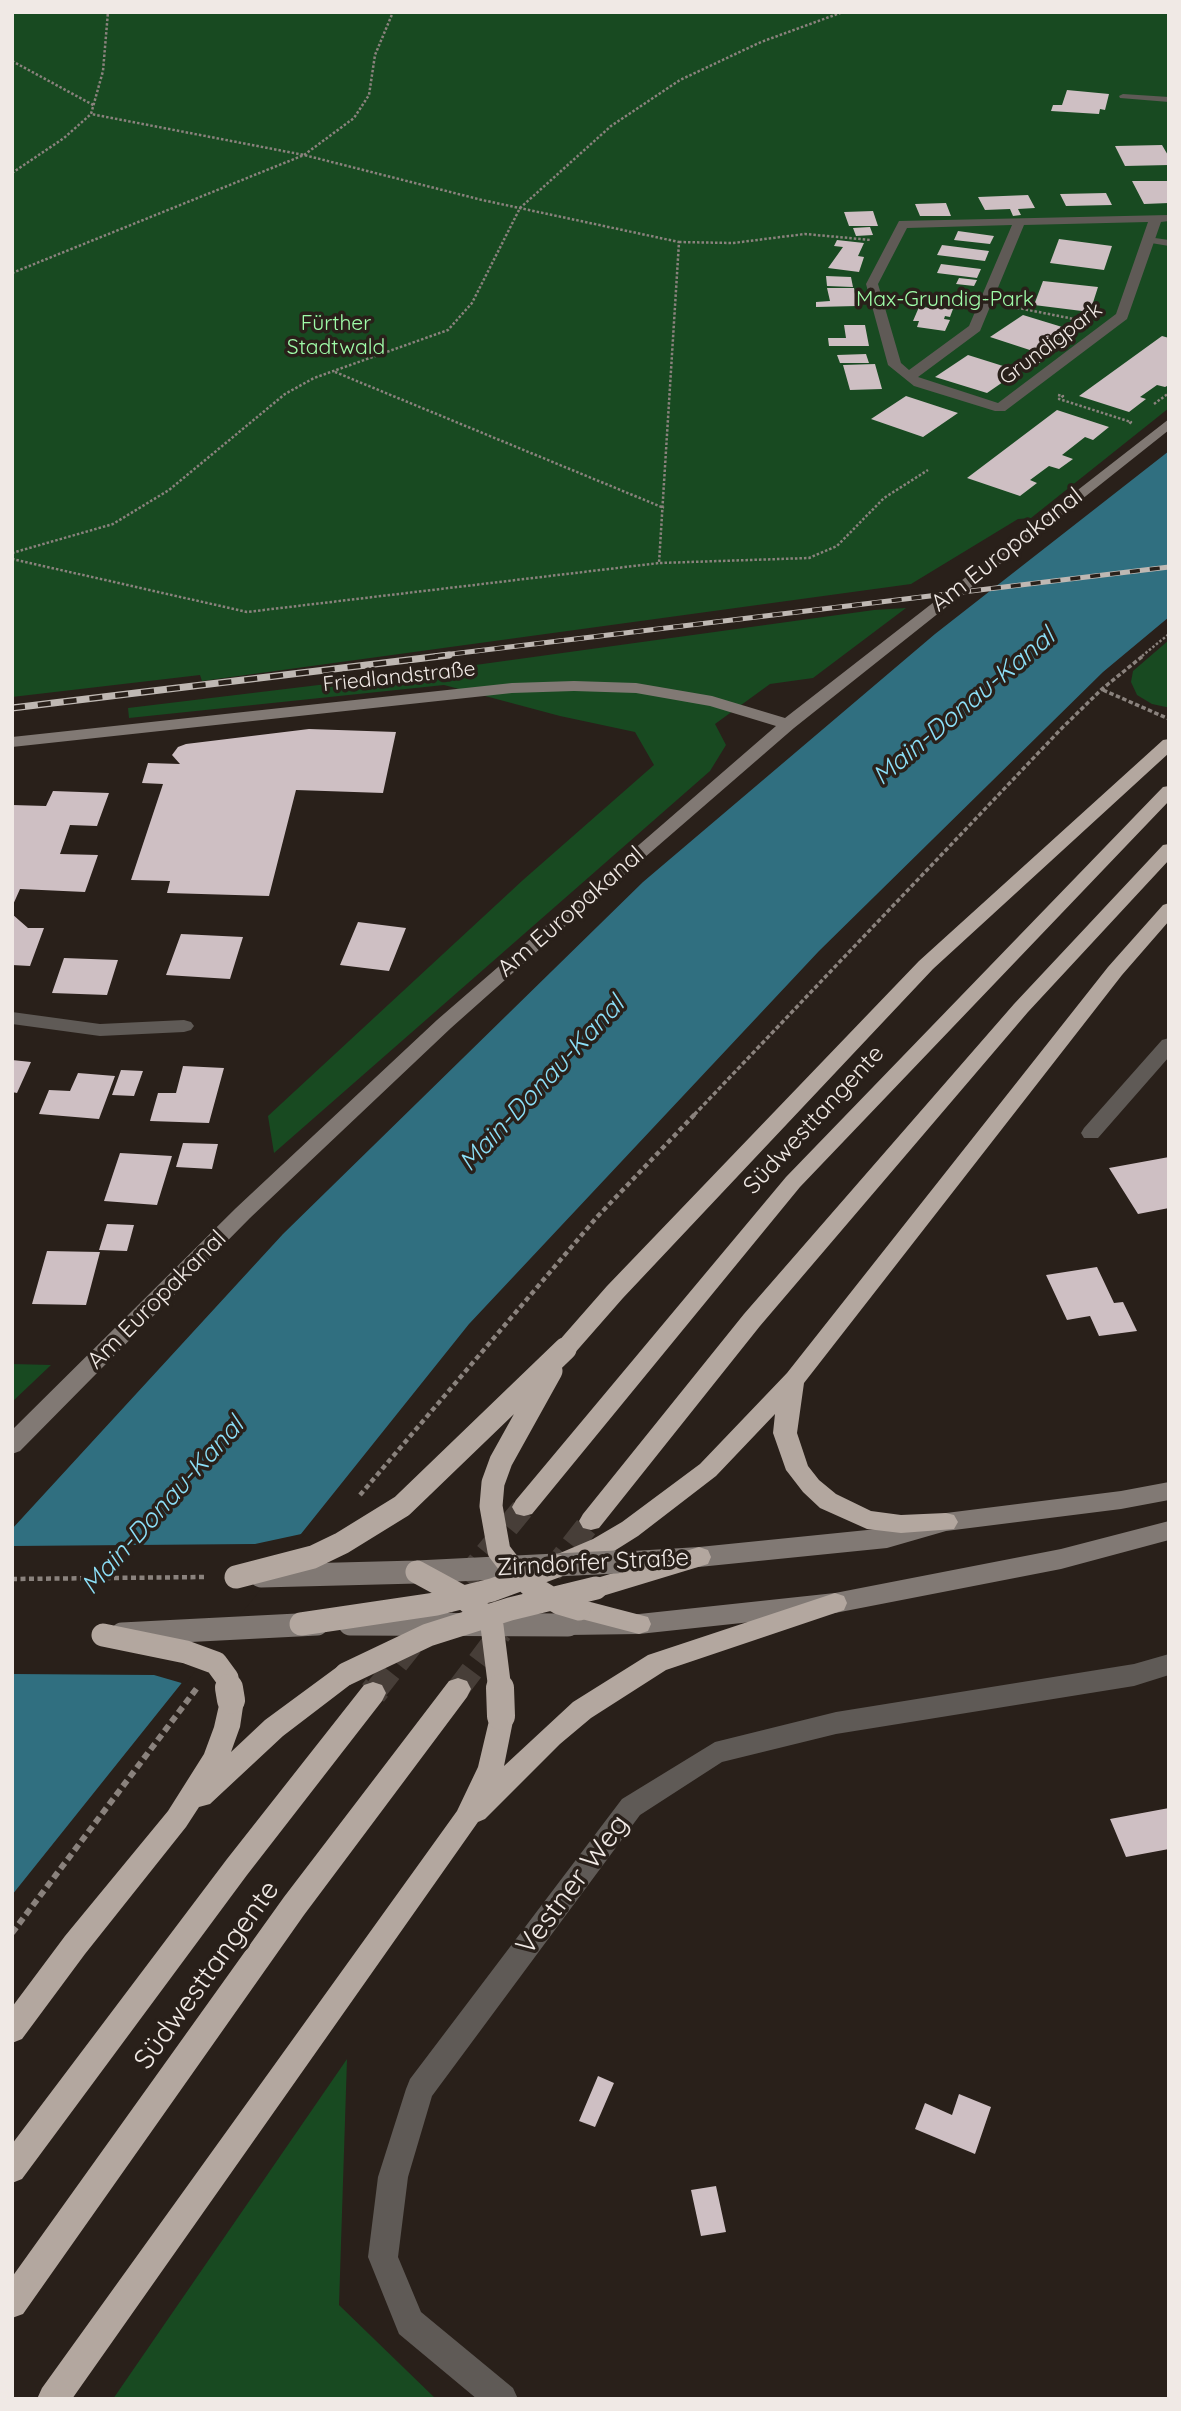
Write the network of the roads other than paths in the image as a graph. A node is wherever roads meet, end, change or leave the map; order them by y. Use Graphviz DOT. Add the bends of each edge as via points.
graph roads {
  1 [pos="1123,96"];
  2 [pos="1169,100"];
  3 [pos="1162,218"];
  4 [pos="1020,221"];
  5 [pos="1148,240"];
  6 [pos="1169,243"];
  7 [pos="909,377"];
  8 [pos="1169,423"];
  9 [pos="788,724"];
  10 [pos="12,741"];
  11 [pos="1169,744"];
  12 [pos="1169,791"];
  13 [pos="1169,849"];
  14 [pos="1169,909"];
  15 [pos="12,1018"];
  16 [pos="184,1026"];
  17 [pos="1169,1044"];
  18 [pos="1091,1133"];
  19 [pos="570,1343"];
  20 [pos="795,1379"];
  21 [pos="12,1445"];
  22 [pos="1169,1492"];
  23 [pos="524,1507"];
  24 [pos="591,1521"];
  25 [pos="946,1522"];
  26 [pos="1169,1530"];
  27 [pos="699,1557"];
  28 [pos="557,1566"];
  29 [pos="417,1572"];
  30 [pos="517,1574"];
  31 [pos="236,1577"];
  32 [pos="463,1597"];
  33 [pos="554,1599"];
  34 [pos="835,1603"];
  35 [pos="574,1617"];
  36 [pos="489,1621"];
  37 [pos="302,1624"];
  38 [pos="461,1624"];
  39 [pos="639,1624"];
  40 [pos="103,1635"];
  41 [pos="1169,1664"];
  42 [pos="458,1689"];
  43 [pos="373,1693"];
  44 [pos="177,1819"];
  45 [pos="466,1819"];
  46 [pos="12,2030"];
  47 [pos="12,2169"];
  48 [pos="12,2303"];
  49 [pos="53,2399"];
  50 [pos="502,2399"];
  1 -- 2 [label="lane"];
  3 -- 4 [label="street, Grundigpark"];
  3 -- 5 [label="street, Grundigpark"];
  4 -- 7 [label="street" via="975,328"];
  4 -- 7 [label="street, Grundigpark" via="903,224 872,284 895,365"];
  5 -- 6 [label="lane"];
  5 -- 7 [label="street, Grundigpark" via="1122,316 1000,408"];
  8 -- 9 [label="main road, Am Europakanal"];
  9 -- 10 [label="main road, Friedlandstraße" via="712,701 636,688 574,686 512,688"];
  9 -- 21 [label="main road, Am Europakanal" via="444,1024 243,1213"];
  11 -- 19 [label="highway" via="926,965"];
  12 -- 23 [label="highway, Südwesttangente" via="793,1182"];
  13 -- 24 [label="highway" via="1021,1008 769,1300"];
  14 -- 20 [label="highway" via="1107,981"];
  15 -- 16 [label="street" via="100,1030"];
  17 -- 18 [label="street"];
  19 -- 30 [label="highway, bridge" via="518,1427 493,1483 491,1506 499,1551"];
  19 -- 31 [label="highway, bridge" via="402,1506 313,1557"];
  20 -- 25 [label="highway" via="786,1433 794,1463 810,1486 828,1501 867,1520"];
  20 -- 28 [label="highway" via="708,1470 602,1546"];
  22 -- 25 [label="main road, Zirndorfer Straße"];
  25 -- 27 [label="main road, Zirndorfer Straße" via="887,1538"];
  26 -- 34 [label="main road" via="1061,1559"];
  27 -- 28 [label="main road, Zirndorfer Straße, bridge"];
  27 -- 33 [label="highway, bridge"];
  28 -- 30 [label="highway, bridge"];
  29 -- 30 [label="main road, Zirndorfer Straße, bridge"];
  29 -- 31 [label="main road, Zirndorfer Straße, bridge"];
  29 -- 32 [label="highway, bridge"];
  30 -- 32 [label="highway, bridge"];
  30 -- 33 [label="highway, bridge"];
  32 -- 36 [label="highway, bridge"];
  32 -- 37 [label="highway, bridge"];
  33 -- 35 [label="highway, bridge"];
  33 -- 36 [label="highway, bridge"];
  34 -- 39 [label="main road"];
  34 -- 45 [label="highway" via="657,1662 582,1710"];
  35 -- 36 [label="main road, bridge"];
  35 -- 39 [label="highway"];
  36 -- 38 [label="highway, bridge"];
  36 -- 45 [label="highway, bridge" via="502,1716 491,1767"];
  37 -- 38 [label="main road, bridge"];
  37 -- 40 [label="main road, bridge"];
  38 -- 44 [label="highway, bridge" via="401,1645 346,1674 274,1728"];
  40 -- 44 [label="highway, bridge" via="186,1652 216,1663 227,1678 231,1700 228,1727 215,1759"];
  41 -- 50 [label="street, Vestner Weg" via="1134,1675 836,1723 715,1753 631,1807 420,2089 393,2177 383,2257 410,2323"];
  42 -- 48 [label="highway, Südwesttangente" via="294,1906"];
  43 -- 47 [label="highway, Südwesttangente"];
  44 -- 46 [label="highway"];
  45 -- 49 [label="highway"];
}
